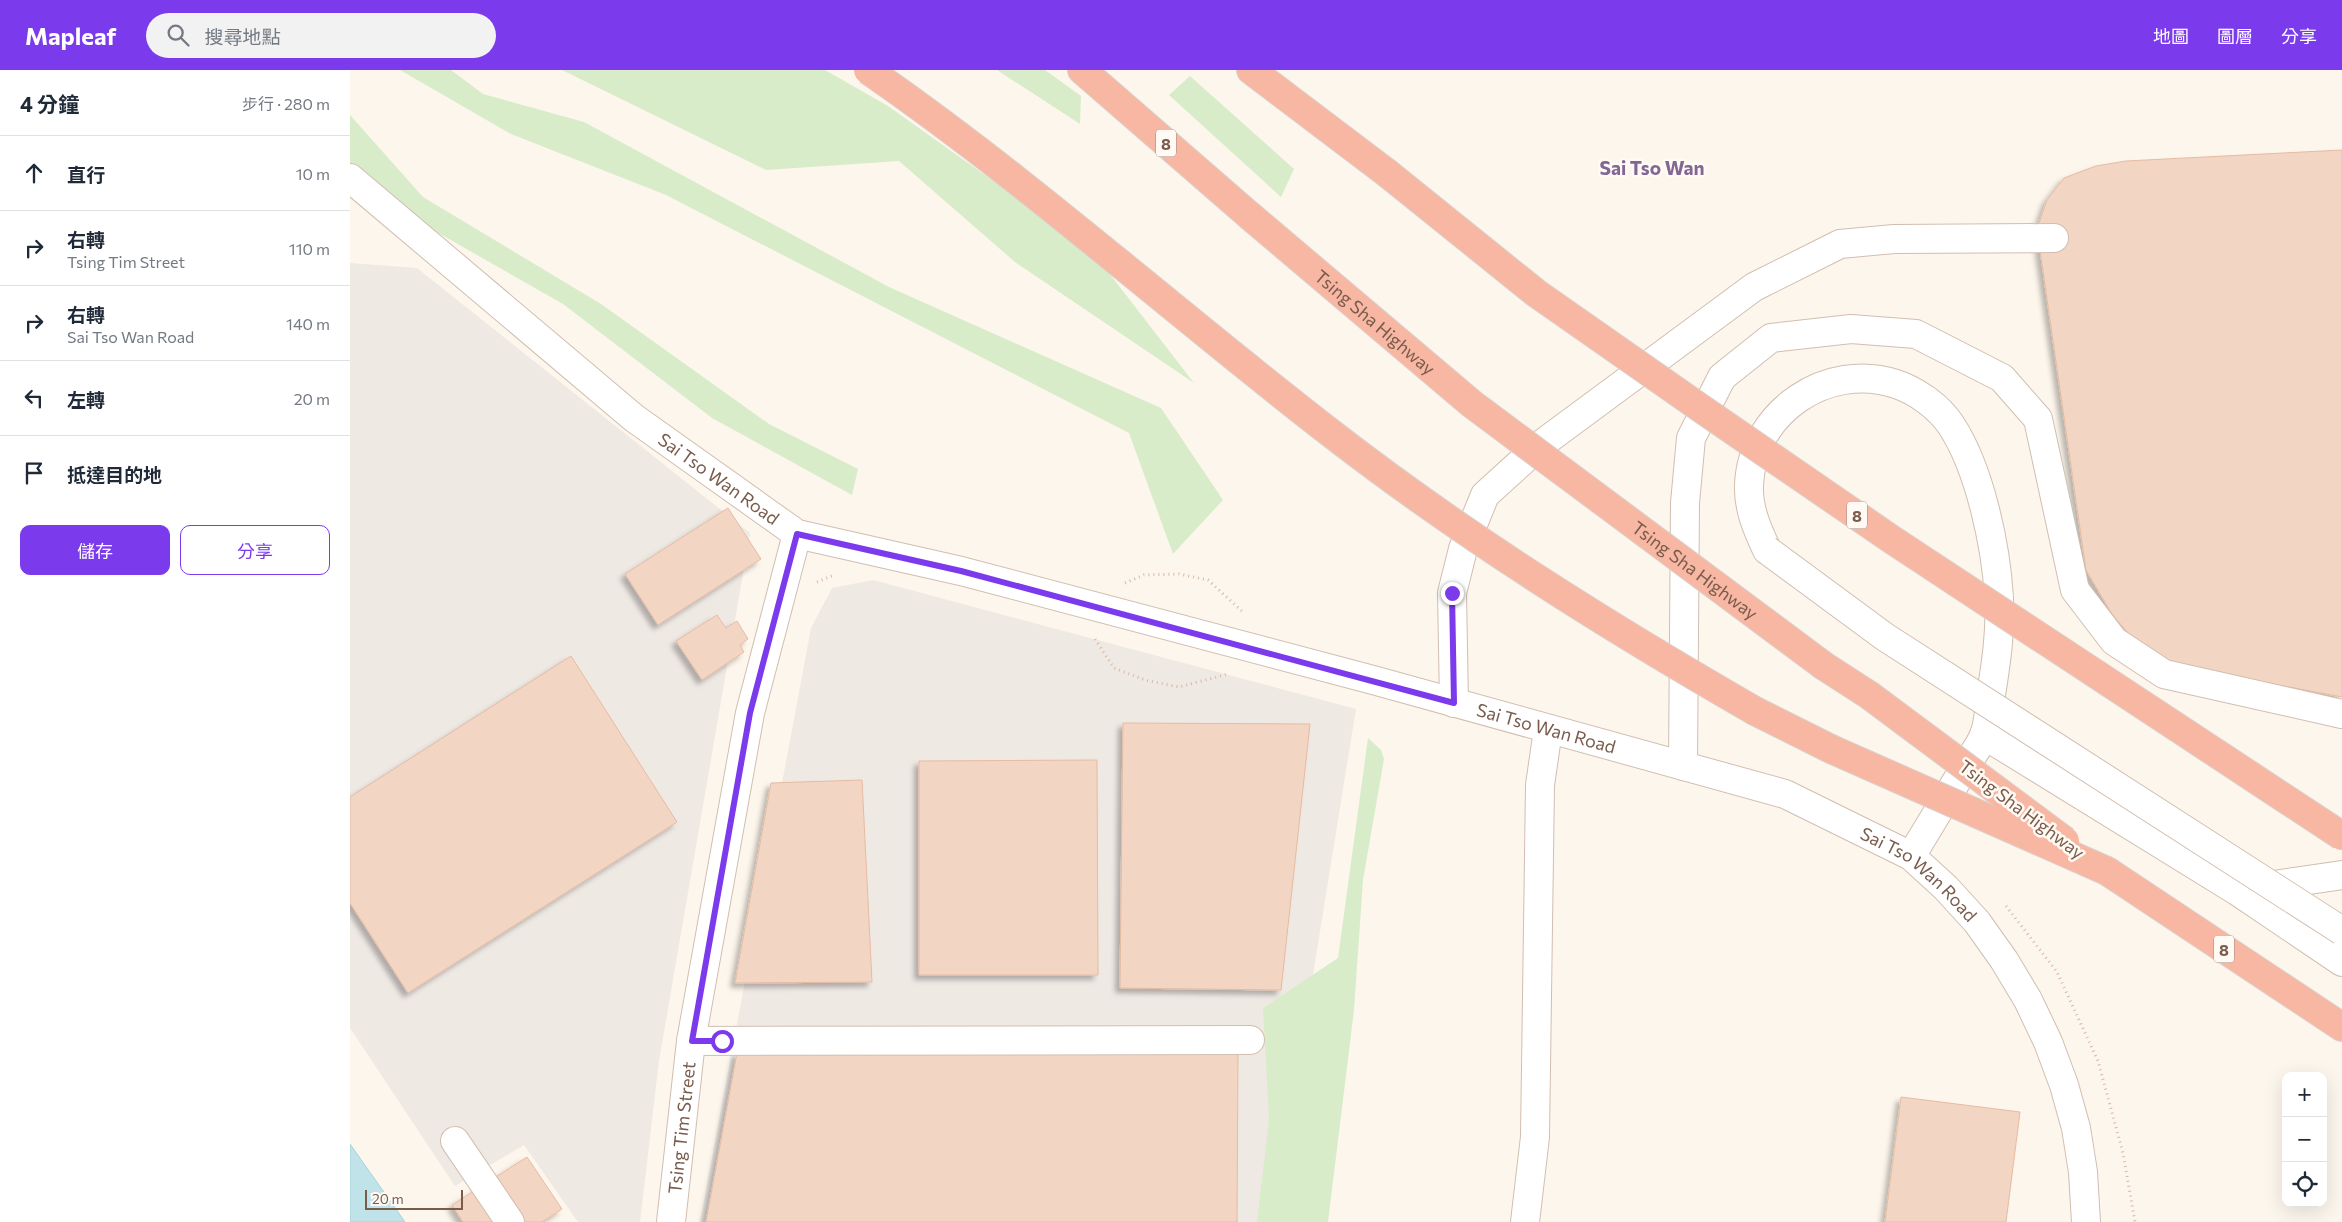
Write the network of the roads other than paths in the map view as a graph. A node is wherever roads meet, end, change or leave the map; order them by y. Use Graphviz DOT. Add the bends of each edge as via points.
graph roads {
  1 [pos="868,70"];
  2 [pos="1082,70"];
  3 [pos="1251,70"];
  4 [pos="350,178"];
  5 [pos="2054,238"];
  6 [pos="797,534"];
  7 [pos="1454,703"];
  8 [pos="2342,714"];
  9 [pos="1548,730"];
  10 [pos="1984,735"];
  11 [pos="1683,766"];
  12 [pos="2342,836"];
  13 [pos="1911,856"];
  14 [pos="2107,871"];
  15 [pos="2342,875"];
  16 [pos="2237,891"];
  17 [pos="2342,931"];
  18 [pos="2342,962"];
  19 [pos="2342,1027"];
  20 [pos="1250,1040"];
  21 [pos="692,1041"];
  22 [pos="455,1141"];
  23 [pos="510,1222"];
  24 [pos="671,1222"];
  25 [pos="1525,1222"];
  26 [pos="2086,1222"];
  1 -- 14 [label="highway, bridge" via="1050,205 1355,452 1570,600 1663,658 1831,749"];
  2 -- 14 [label="highway, Tsing Sha Highway / 8, bridge" via="1472,404 1824,666 1869,695"];
  3 -- 12 [label="highway, 8, bridge" via="1387,173 1536,293 1891,539"];
  4 -- 6 [label="street, Sai Tso Wan Road" via="634,418"];
  5 -- 7 [label="street" via="1894,239 1840,244 1754,287 1539,446 1485,495 1463,549 1452,593"];
  6 -- 7 [label="street, Sai Tso Wan Road" via="961,571"];
  6 -- 21 [label="street, Tsing Tim Street" via="750,713"];
  7 -- 9 [label="street, Sai Tso Wan Road"];
  8 -- 11 [label="street" via="2164,674 2114,641 2074,590 2038,419 2002,378 1916,334 1851,328 1771,338 1722,377 1691,438 1685,503"];
  9 -- 11 [label="street, Sai Tso Wan Road"];
  9 -- 25 [label="street" via="1540,785 1535,1137"];
  10 -- 13 [label="street"];
  10 -- 16 [label="street"];
  10 -- 17 [label="street, bridge" via="1998,652 2000,599 1994,547 1972,472 1951,424 1917,394 1896,384 1874,379 1828,383 1807,392 1788,405 1768,428 1752,462 1751,508 1767,550 1885,637"];
  11 -- 13 [label="street, Sai Tso Wan Road" via="1784,794"];
  13 -- 26 [label="street, Sai Tso Wan Road" via="1977,922 2014,976 2044,1033 2076,1128"];
  14 -- 19 [label="highway, Tsing Sha Highway / 8"];
  15 -- 16 [label="street"];
  16 -- 18 [label="street"];
  20 -- 21 [label="street"];
  21 -- 24 [label="street, Tsing Tim Street"];
  22 -- 23 [label="street"];
}
